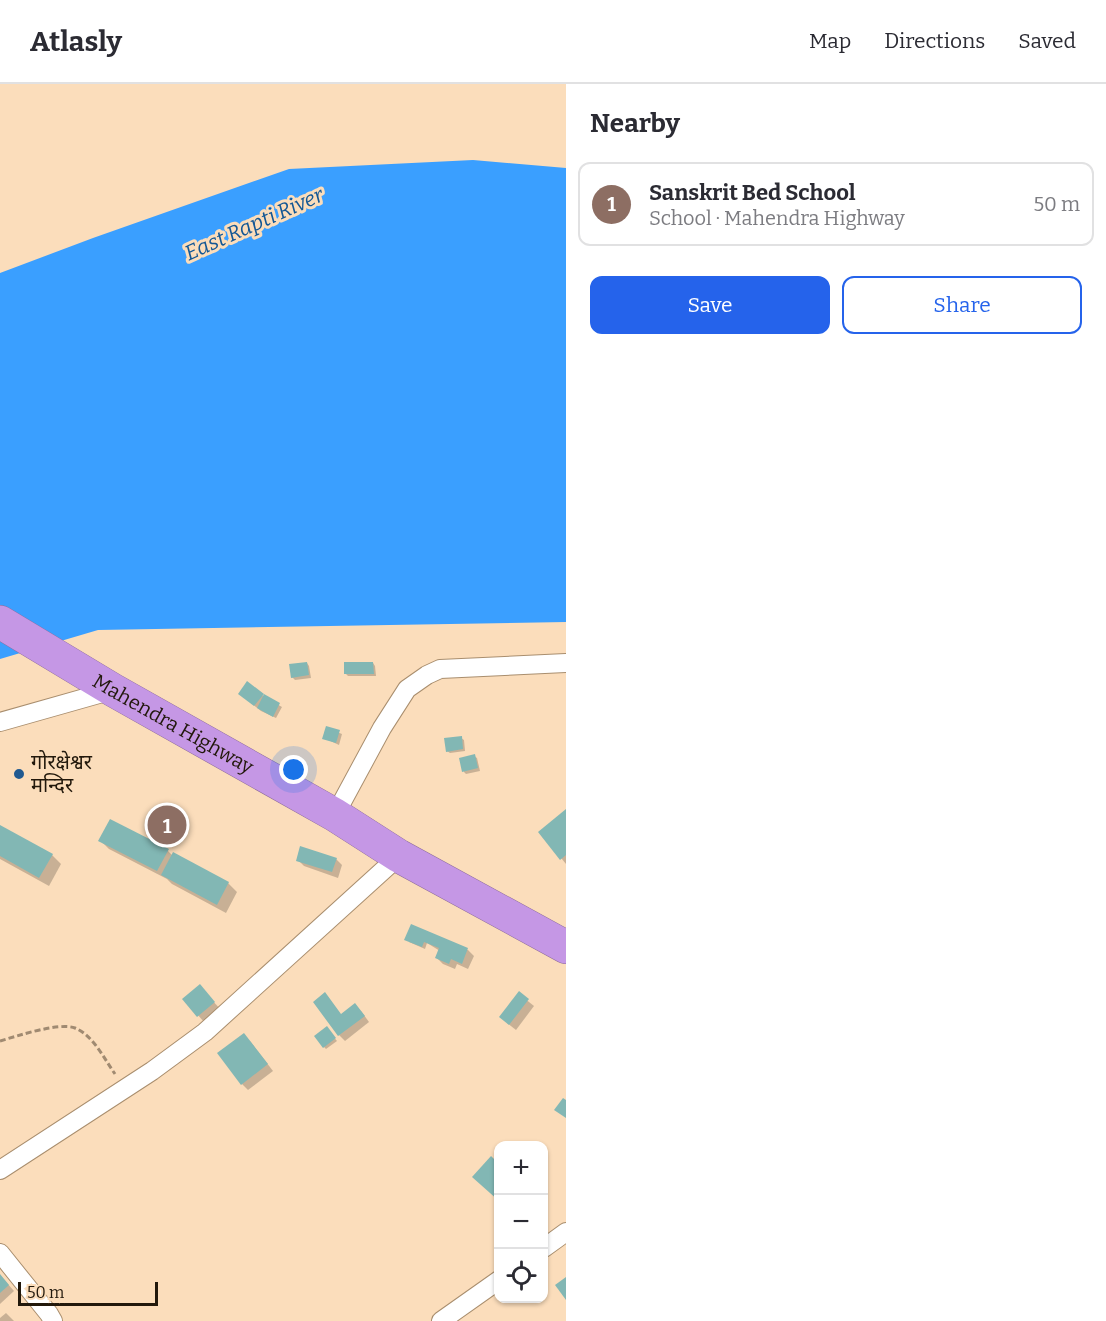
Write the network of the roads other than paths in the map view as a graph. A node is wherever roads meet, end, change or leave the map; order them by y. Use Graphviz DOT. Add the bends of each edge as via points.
graph roads {
  1 [pos="0,622"];
  2 [pos="566,663"];
  3 [pos="113,690"];
  4 [pos="0,722"];
  5 [pos="335,815"];
  6 [pos="399,856"];
  7 [pos="566,947"];
  8 [pos="0,1170"];
  9 [pos="566,1232"];
  10 [pos="548,1245"];
  11 [pos="0,1253"];
  12 [pos="494,1283"];
  13 [pos="48,1319"];
  14 [pos="441,1321"];
  1 -- 3 [label="highway, Mahendra Highway"];
  2 -- 5 [label="street" via="440,669 427,675 407,689"];
  3 -- 4 [label="street"];
  3 -- 5 [label="highway, Mahendra Highway"];
  5 -- 6 [label="highway, Mahendra Highway"];
  6 -- 7 [label="highway, Mahendra Highway"];
  6 -- 8 [label="street" via="205,1032"];
  9 -- 10 [label="street"];
  11 -- 13 [label="street"];
  12 -- 14 [label="street"];
}
